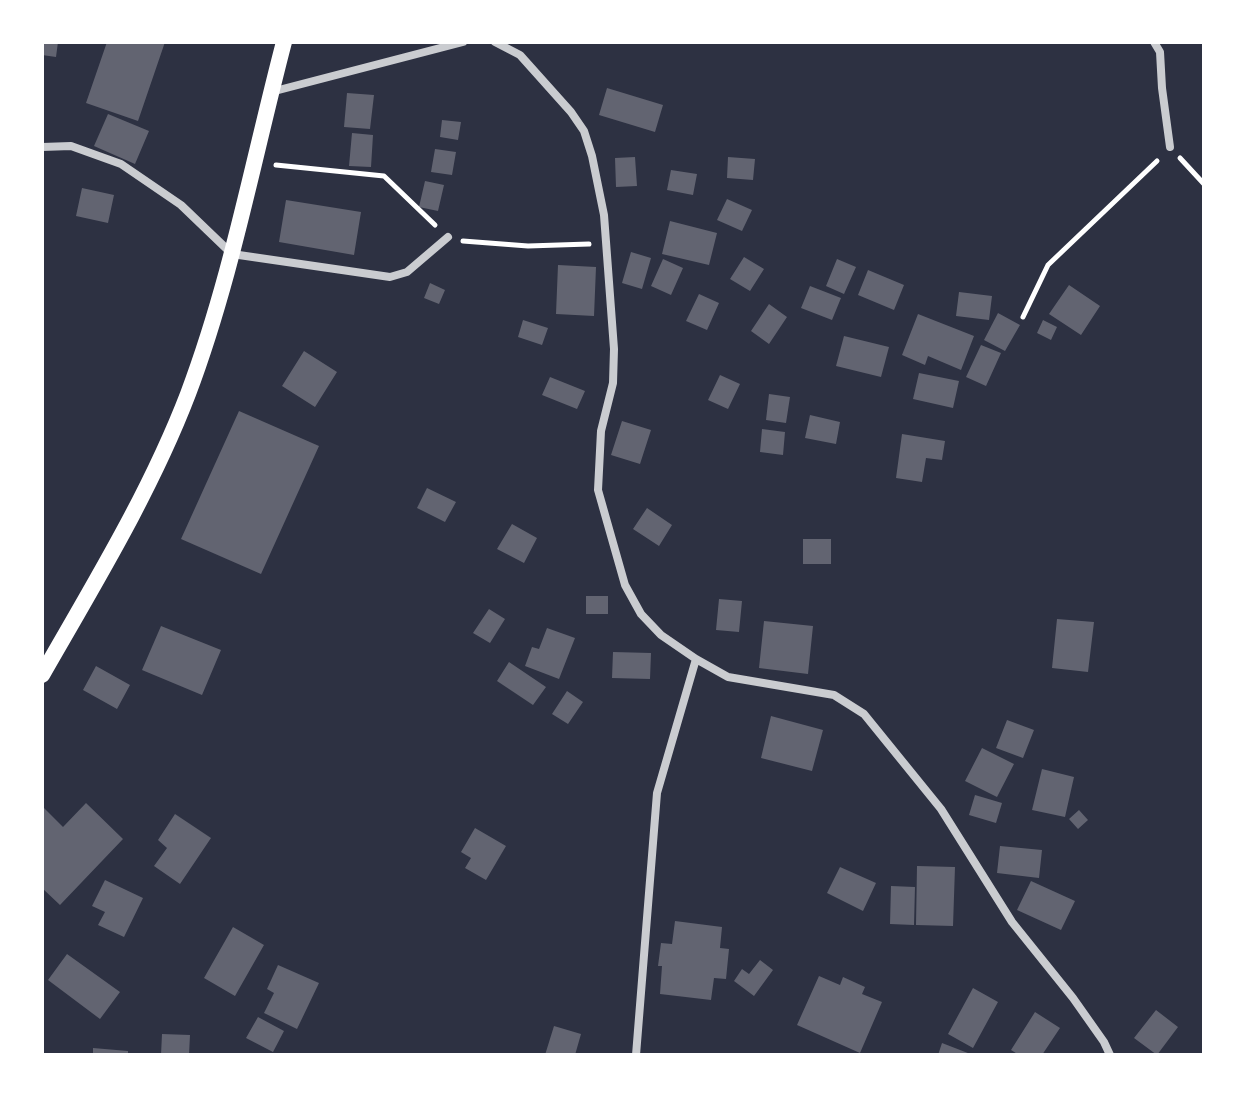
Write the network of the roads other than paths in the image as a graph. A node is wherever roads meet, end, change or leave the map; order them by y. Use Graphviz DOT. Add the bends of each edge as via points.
graph roads {
  1 [pos="284,42"];
  2 [pos="463,42"];
  3 [pos="495,42"];
  4 [pos="1154,42"];
  5 [pos="271,92"];
  6 [pos="42,147"];
  7 [pos="1170,147"];
  8 [pos="448,237"];
  9 [pos="232,254"];
  10 [pos="696,659"];
  11 [pos="42,675"];
  12 [pos="636,1055"];
  13 [pos="1110,1055"];
  1 -- 5 [label="main road"];
  2 -- 5 [label="street"];
  3 -- 10 [label="street" via="520,55 584,131 601,200 614,349 598,490 625,585 636,605 661,635"];
  4 -- 7 [label="street" via="1160,52"];
  5 -- 9 [label="main road"];
  6 -- 9 [label="street" via="71,146 121,164 181,205"];
  8 -- 9 [label="street" via="407,272 390,277"];
  9 -- 11 [label="main road" via="187,396 162,455"];
  10 -- 12 [label="street" via="657,793"];
  10 -- 13 [label="street" via="728,677 834,695 864,714 941,809 1012,922"];
}
